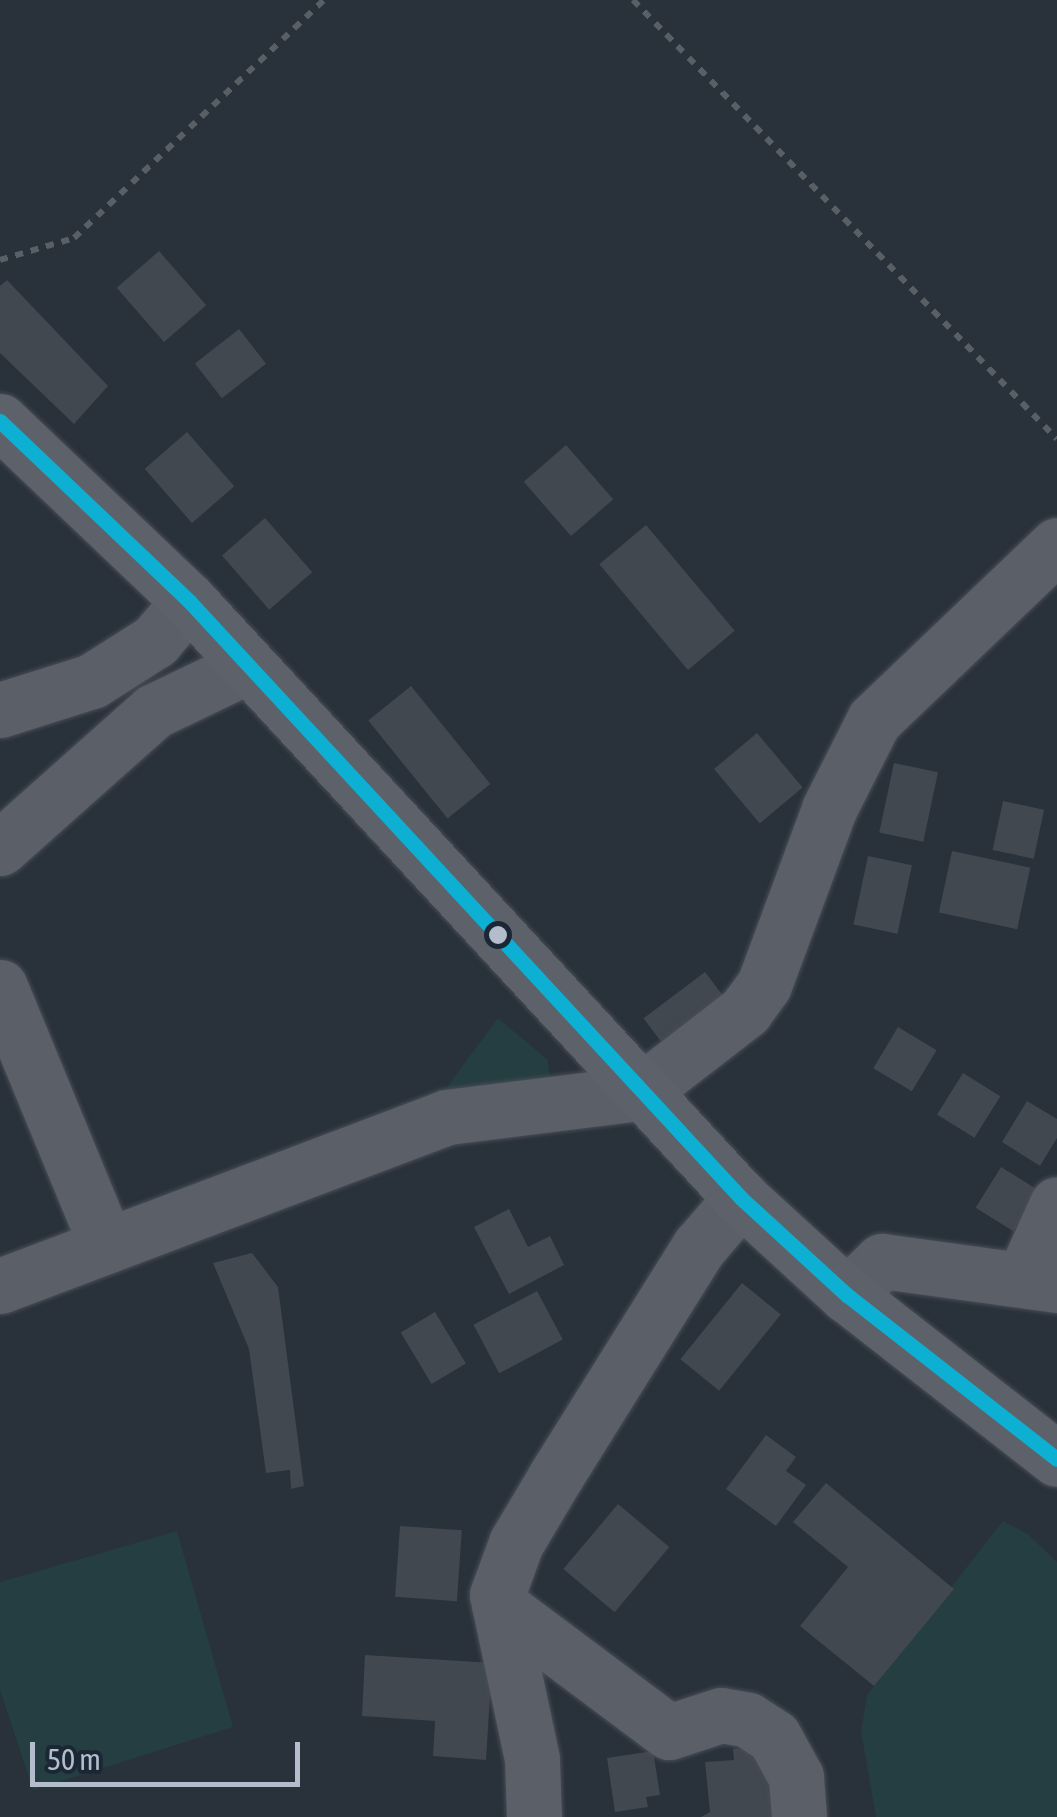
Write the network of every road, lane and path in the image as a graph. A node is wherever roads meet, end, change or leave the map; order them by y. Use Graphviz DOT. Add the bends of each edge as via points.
graph roads {
  1 [pos="324,0"];
  2 [pos="633,0"];
  3 [pos="0,260"];
  4 [pos="0,421"];
  5 [pos="1057,438"];
  6 [pos="1057,544"];
  7 [pos="189,601"];
  8 [pos="248,666"];
  9 [pos="0,710"];
  10 [pos="0,848"];
  11 [pos="0,987"];
  12 [pos="639,1093"];
  13 [pos="741,1198"];
  14 [pos="1057,1204"];
  15 [pos="106,1246"];
  16 [pos="1040,1282"];
  17 [pos="0,1286"];
  18 [pos="846,1295"];
  19 [pos="1057,1458"];
  20 [pos="499,1606"];
  21 [pos="534,1817"];
  22 [pos="799,1817"];
  1 -- 3 [label="path" via="74,238"];
  2 -- 5 [label="path"];
  4 -- 7 [label="main road"];
  6 -- 12 [label="street" via="874,720 837,791 764,985 745,1011"];
  7 -- 8 [label="main road"];
  7 -- 9 [label="street" via="155,641 92,681"];
  8 -- 10 [label="street" via="154,711"];
  8 -- 12 [label="main road"];
  11 -- 15 [label="street"];
  12 -- 13 [label="main road"];
  12 -- 15 [label="street" via="447,1117"];
  13 -- 18 [label="main road"];
  13 -- 20 [label="street" via="699,1247 516,1544"];
  14 -- 16 [label="street"];
  15 -- 17 [label="street"];
  16 -- 18 [label="street" via="882,1261"];
  18 -- 19 [label="main road"];
  20 -- 21 [label="street" via="532,1759"];
  20 -- 22 [label="street" via="670,1732 721,1715 748,1720 774,1737 796,1778"];
}
